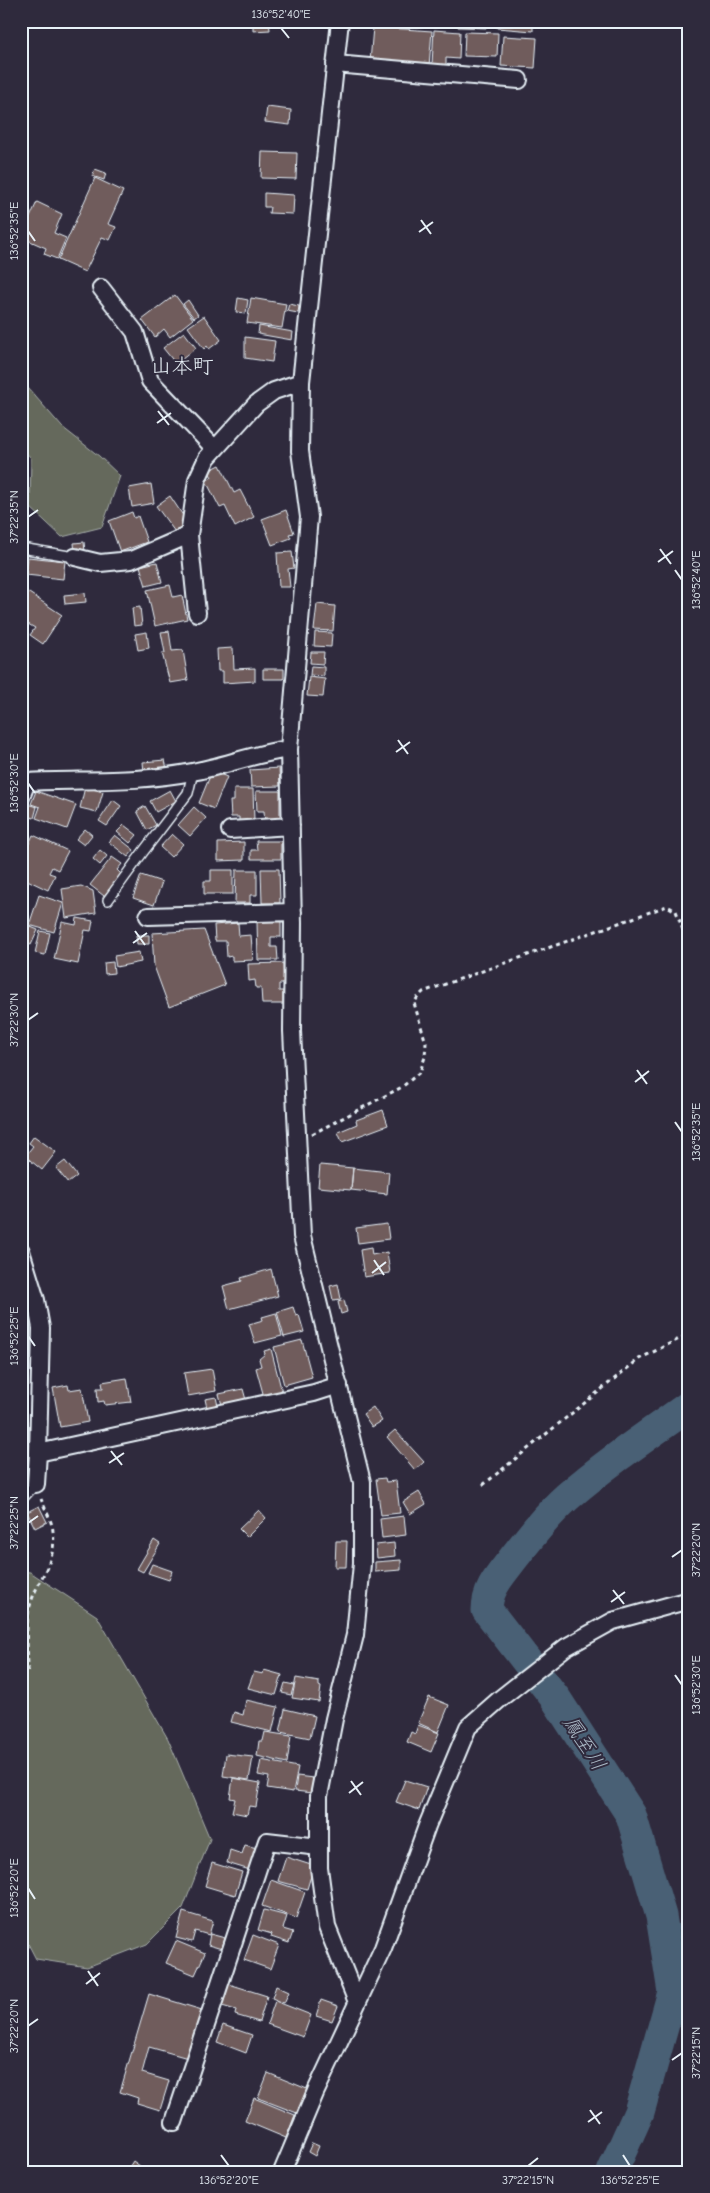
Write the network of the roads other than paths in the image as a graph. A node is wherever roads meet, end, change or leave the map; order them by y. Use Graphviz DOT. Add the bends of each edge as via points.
graph roads {
  1 [pos="340,21"];
  2 [pos="335,64"];
  3 [pos="519,80"];
  4 [pos="101,288"];
  5 [pos="301,382"];
  6 [pos="215,449"];
  7 [pos="189,535"];
  8 [pos="21,548"];
  9 [pos="75,557"];
  10 [pos="197,613"];
  11 [pos="290,748"];
  12 [pos="193,772"];
  13 [pos="24,781"];
  14 [pos="21,797"];
  15 [pos="291,826"];
  16 [pos="230,830"];
  17 [pos="108,900"];
  18 [pos="293,912"];
  19 [pos="148,916"];
  20 [pos="21,1251"];
  21 [pos="339,1385"];
  22 [pos="38,1453"];
  23 [pos="36,1484"];
  24 [pos="21,1500"];
  25 [pos="689,1600"];
  26 [pos="319,1847"];
  27 [pos="357,2002"];
  28 [pos="174,2122"];
  29 [pos="282,2172"];
  1 -- 2 [label="street"];
  2 -- 3 [label="street"];
  2 -- 5 [label="street"];
  4 -- 6 [label="street" via="135,332 150,381"];
  5 -- 6 [label="street" via="274,391 256,404"];
  5 -- 11 [label="street" via="300,451 309,517"];
  6 -- 7 [label="street" via="197,480"];
  7 -- 9 [label="street" via="131,560 100,563"];
  7 -- 10 [label="street"];
  8 -- 9 [label="lane"];
  11 -- 12 [label="street"];
  11 -- 15 [label="street"];
  12 -- 13 [label="street" via="130,781"];
  12 -- 17 [label="lane" via="188,793"];
  13 -- 14 [label="street"];
  15 -- 16 [label="street"];
  15 -- 18 [label="street"];
  18 -- 19 [label="street"];
  18 -- 21 [label="street" via="292,1031 302,1236"];
  20 -- 22 [label="street" via="41,1328"];
  21 -- 22 [label="street"];
  21 -- 26 [label="street" via="362,1482 362,1564 355,1636 319,1796"];
  22 -- 23 [label="street"];
  23 -- 24 [label="lane"];
  25 -- 27 [label="street" via="613,1621 566,1647 468,1727 427,1826 383,1948"];
  26 -- 27 [label="street" via="327,1927"];
  26 -- 28 [label="street" via="267,1841"];
  27 -- 29 [label="street"];
}
